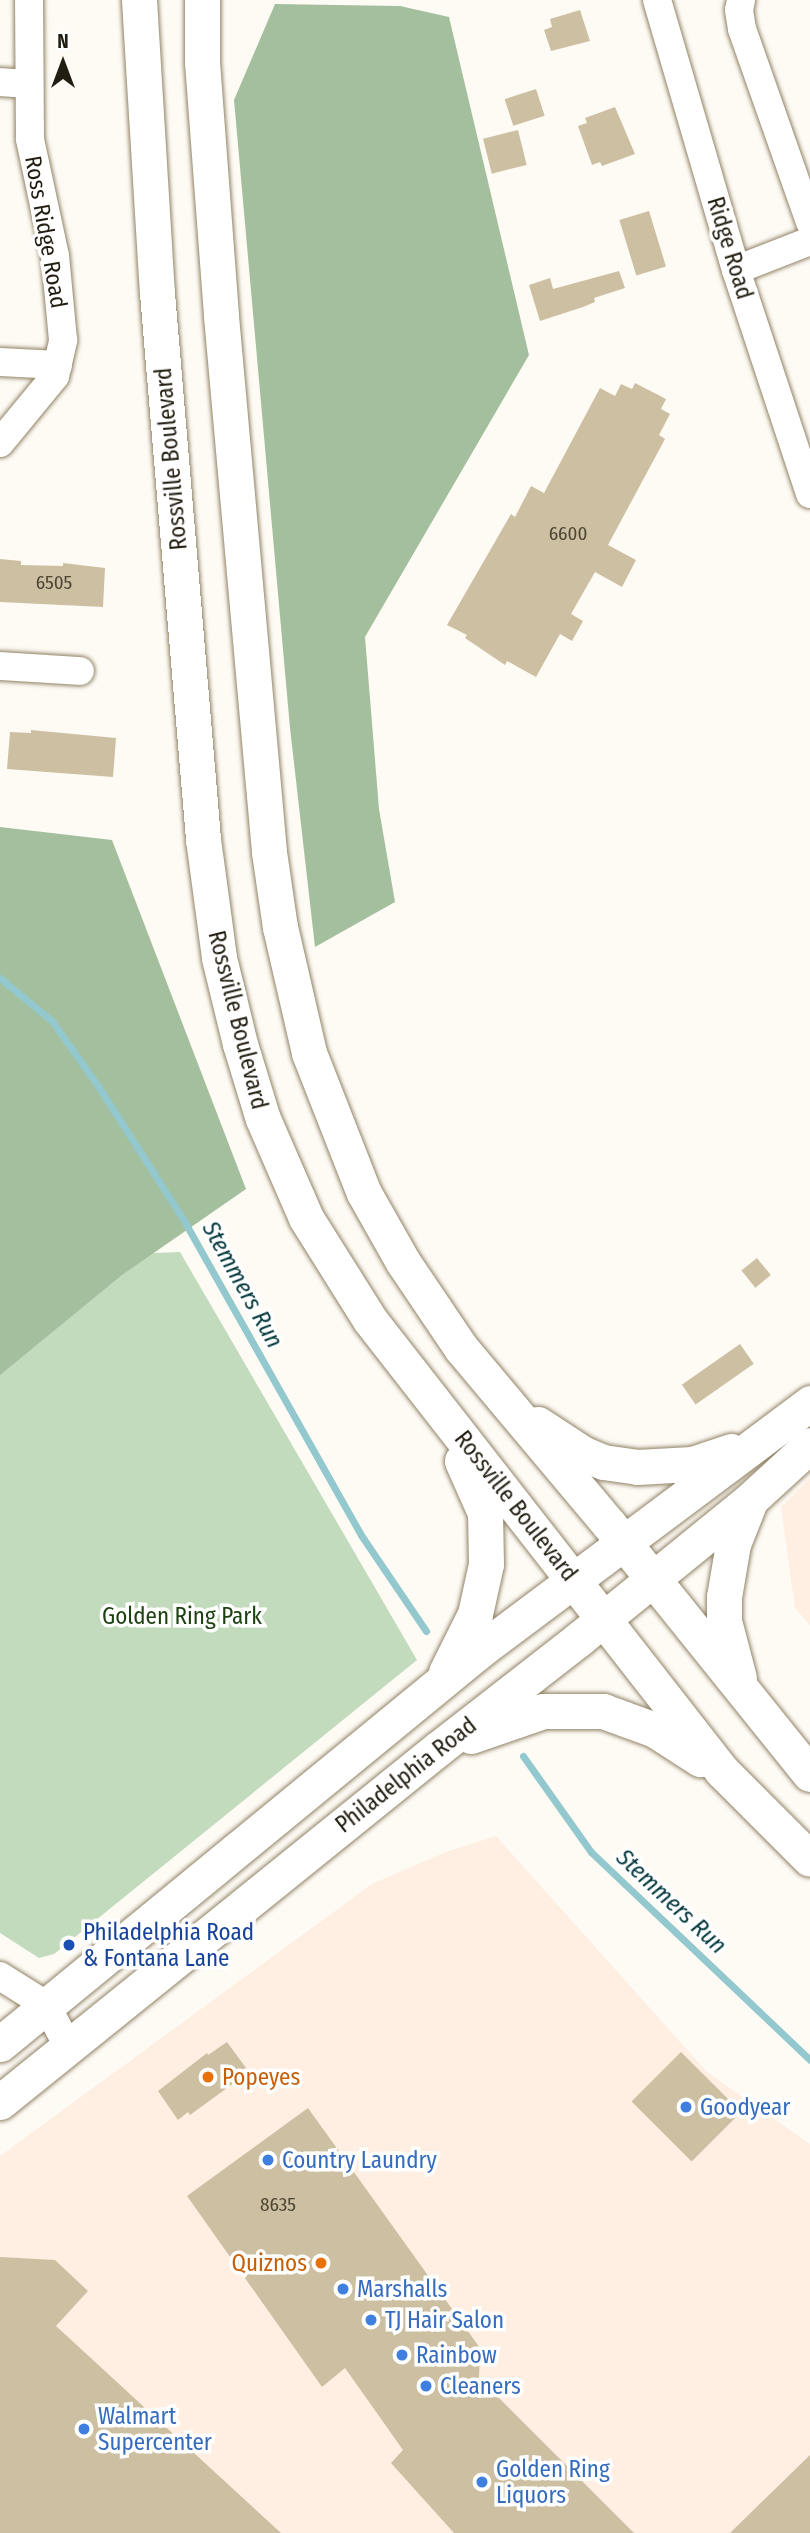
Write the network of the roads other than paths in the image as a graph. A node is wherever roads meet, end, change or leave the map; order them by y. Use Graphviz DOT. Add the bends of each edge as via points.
graph roads {
  1 [pos="29,0"];
  2 [pos="139,0"];
  3 [pos="202,0"];
  4 [pos="657,0"];
  5 [pos="741,0"];
  6 [pos="0,82"];
  7 [pos="29,83"];
  8 [pos="810,222"];
  9 [pos="810,241"];
  10 [pos="736,270"];
  11 [pos="0,362"];
  12 [pos="58,365"];
  13 [pos="801,433"];
  14 [pos="0,443"];
  15 [pos="810,494"];
  16 [pos="0,666"];
  17 [pos="80,671"];
  18 [pos="502,1400"];
  19 [pos="434,1401"];
  20 [pos="810,1403"];
  21 [pos="760,1439"];
  22 [pos="810,1445"];
  23 [pos="750,1500"];
  24 [pos="623,1541"];
  25 [pos="572,1579"];
  26 [pos="652,1579"];
  27 [pos="603,1619"];
  28 [pos="441,1682"];
  29 [pos="743,1691"];
  30 [pos="439,1748"];
  31 [pos="722,1771"];
  32 [pos="810,1774"];
  33 [pos="810,1859"];
  34 [pos="0,1976"];
  35 [pos="46,2005"];
  36 [pos="0,2044"];
  37 [pos="68,2046"];
  38 [pos="0,2102"];
  1 -- 7 [label="street, Ross Ridge Road"];
  2 -- 19 [label="main road, Rossville Boulevard" via="176,516 203,838 219,958 263,1119 306,1218 370,1320"];
  3 -- 18 [label="main road" via="202,62 220,316 269,852 287,964 309,1053 364,1193 403,1262"];
  4 -- 10 [label="street, Ridge Road"];
  5 -- 8 [label="street" via="742,29"];
  6 -- 7 [label="street"];
  7 -- 12 [label="street, Ross Ridge Road" via="30,139 62,313"];
  9 -- 10 [label="street"];
  10 -- 13 [label="street, Ridge Road"];
  11 -- 12 [label="street"];
  12 -- 14 [label="street, Ross Ridge Road" via="55,376"];
  13 -- 15 [label="street, Ridge Road"];
  16 -- 17 [label="street"];
  18 -- 21 [label="main road" via="603,1462 637,1467 692,1464"];
  18 -- 24 [label="main road"];
  19 -- 25 [label="main road, Rossville Boulevard"];
  19 -- 28 [label="main road" via="481,1499 487,1536 475,1614"];
  20 -- 21 [label="main road"];
  21 -- 24 [label="main road"];
  22 -- 23 [label="main road, Philadelphia Road"];
  23 -- 26 [label="main road, Philadelphia Road"];
  23 -- 29 [label="main road" via="733,1544 724,1597 724,1621"];
  24 -- 25 [label="main road"];
  24 -- 26 [label="main road"];
  25 -- 27 [label="main road, Rossville Boulevard"];
  25 -- 28 [label="main road"];
  26 -- 27 [label="main road, Philadelphia Road"];
  26 -- 29 [label="main road"];
  27 -- 30 [label="main road, Philadelphia Road"];
  27 -- 31 [label="main road, Rossville Boulevard"];
  28 -- 35 [label="main road"];
  29 -- 32 [label="main road"];
  30 -- 31 [label="main road" via="543,1711 593,1710 644,1725"];
  30 -- 37 [label="main road, Philadelphia Road"];
  31 -- 33 [label="main road, Rossville Boulevard"];
  34 -- 35 [label="street"];
  35 -- 36 [label="main road"];
  35 -- 37 [label="street"];
  37 -- 38 [label="main road, Philadelphia Road"];
}
